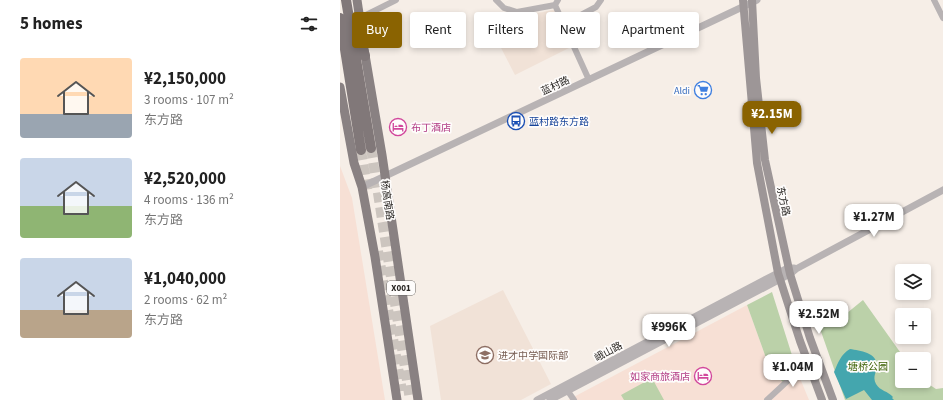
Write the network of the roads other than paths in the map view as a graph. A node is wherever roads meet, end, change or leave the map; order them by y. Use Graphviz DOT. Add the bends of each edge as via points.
graph roads {
  1 [pos="347,0"];
  2 [pos="356,0"];
  3 [pos="396,0"];
  4 [pos="496,0"];
  5 [pos="601,0"];
  6 [pos="934,0"];
  7 [pos="754,1"];
  8 [pos="556,2"];
  9 [pos="743,3"];
  10 [pos="372,12"];
  11 [pos="560,12"];
  12 [pos="587,12"];
  13 [pos="340,18"];
  14 [pos="943,18"];
  15 [pos="575,48"];
  16 [pos="365,56"];
  17 [pos="589,80"];
  18 [pos="340,87"];
  19 [pos="384,177"];
  20 [pos="362,187"];
  21 [pos="943,190"];
  22 [pos="792,270"];
  23 [pos="779,276"];
  24 [pos="808,362"];
  25 [pos="566,388"];
  26 [pos="397,400"];
  27 [pos="418,400"];
  28 [pos="537,400"];
  29 [pos="550,400"];
  30 [pos="574,400"];
  31 [pos="767,400"];
  32 [pos="822,400"];
  33 [pos="833,400"];
  1 -- 13 [label="highway" via="366,149"];
  1 -- 16 [label="highway"];
  2 -- 16 [label="main road, 杨高南路 / X001"];
  3 -- 10 [label="street"];
  4 -- 8 [label="street" via="504,8 517,12"];
  5 -- 12 [label="street" via="596,7"];
  6 -- 14 [label="street"];
  7 -- 9 [label="street, 蓝村路"];
  7 -- 22 [label="main road, 东方路" via="756,78 765,160"];
  8 -- 11 [label="street"];
  9 -- 17 [label="street, 蓝村路"];
  9 -- 23 [label="main road, 东方路" via="757,163"];
  15 -- 17 [label="street"];
  16 -- 19 [label="main road, 杨高南路 / X001"];
  17 -- 19 [label="street, 蓝村路"];
  18 -- 20 [label="main road, X001" via="354,163"];
  19 -- 20 [label="street, 蓝村路"];
  19 -- 27 [label="main road, 杨高南路 / X001"];
  20 -- 26 [label="main road, X001"];
  21 -- 22 [label="street, 峨山路"];
  22 -- 23 [label="street, 峨山路"];
  22 -- 33 [label="main road, 东方路" via="810,338"];
  23 -- 24 [label="main road, 东方路"];
  23 -- 25 [label="street, 峨山路"];
  24 -- 31 [label="street"];
  24 -- 32 [label="main road, 东方路"];
  25 -- 28 [label="street, 峨山路"];
  25 -- 29 [label="street, 峨山路"];
  25 -- 30 [label="street"];
}
